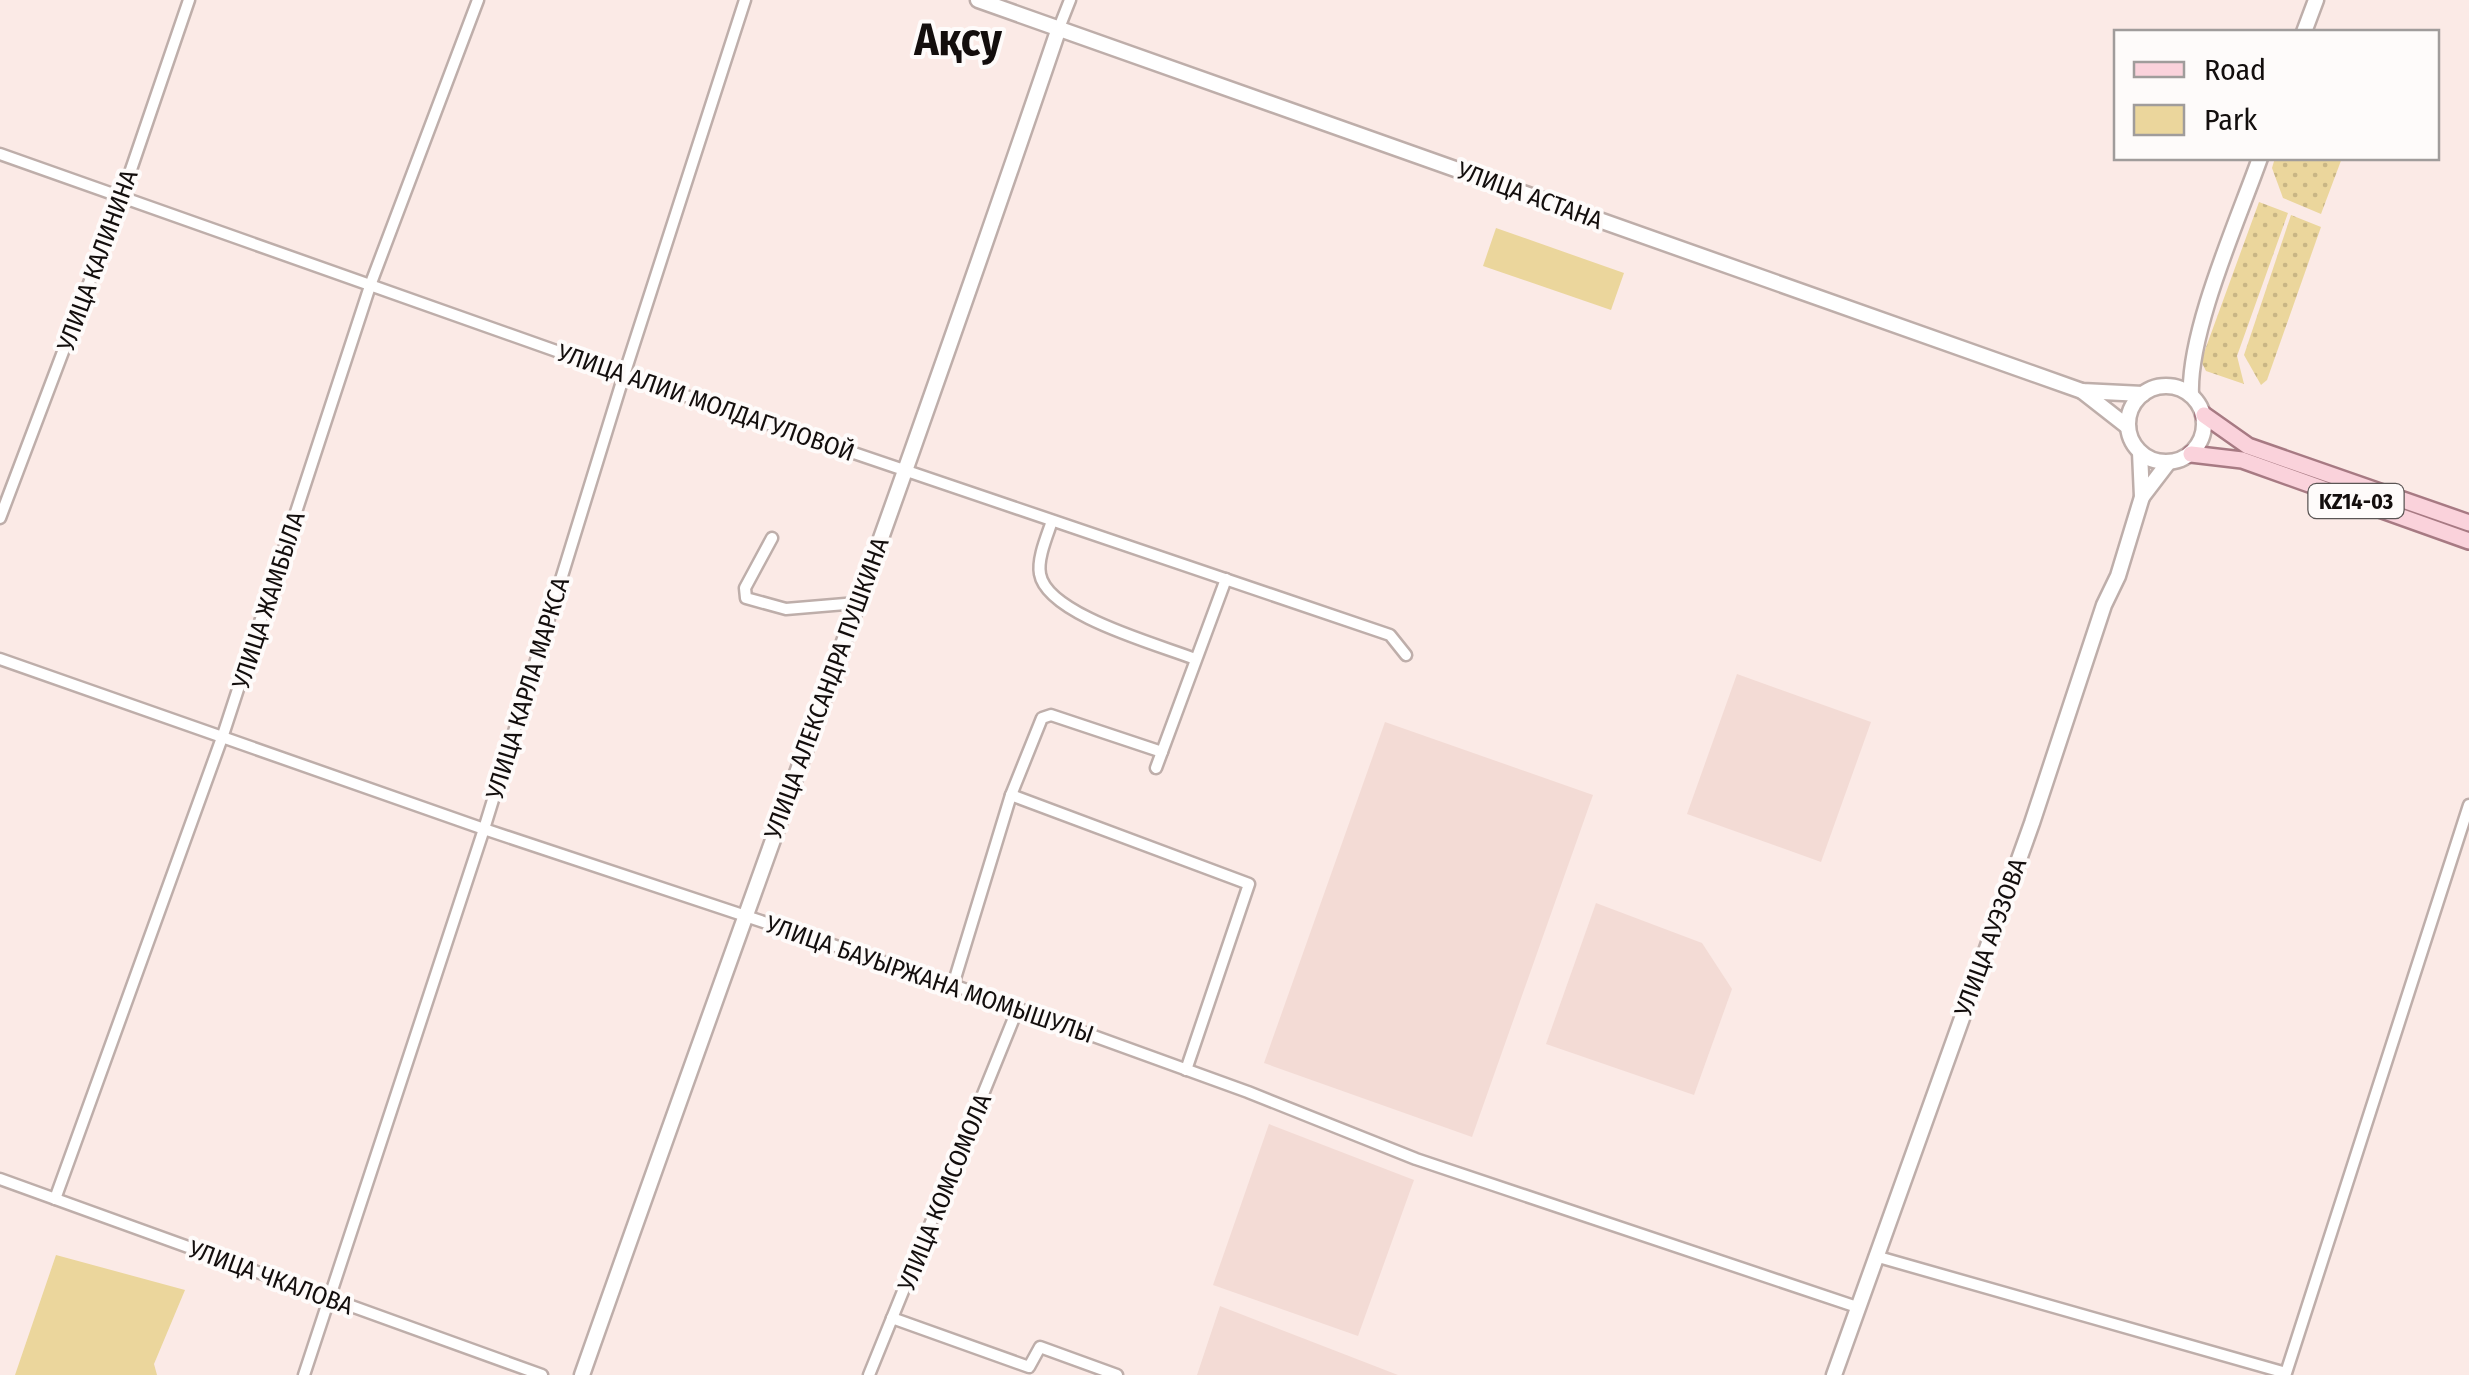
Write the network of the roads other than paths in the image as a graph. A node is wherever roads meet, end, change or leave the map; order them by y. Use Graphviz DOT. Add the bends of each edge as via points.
graph roads {
  1 [pos="189,0"];
  2 [pos="478,0"];
  3 [pos="745,0"];
  4 [pos="978,0"];
  5 [pos="1070,0"];
  6 [pos="2316,0"];
  7 [pos="1059,28"];
  8 [pos="2305,30"];
  9 [pos="0,154"];
  10 [pos="2259,160"];
  11 [pos="122,196"];
  12 [pos="371,283"];
  13 [pos="2190,369"];
  14 [pos="624,375"];
  15 [pos="2163,386"];
  16 [pos="2082,390"];
  17 [pos="2143,394"];
  18 [pos="2192,395"];
  19 [pos="2204,415"];
  20 [pos="2128,427"];
  21 [pos="2140,452"];
  22 [pos="2191,454"];
  23 [pos="2168,463"];
  24 [pos="906,470"];
  25 [pos="2142,497"];
  26 [pos="0,518"];
  27 [pos="1052,521"];
  28 [pos="2469,523"];
  29 [pos="772,538"];
  30 [pos="2469,541"];
  31 [pos="1226,580"];
  32 [pos="856,604"];
  33 [pos="1406,655"];
  34 [pos="0,659"];
  35 [pos="1195,659"];
  36 [pos="223,735"];
  37 [pos="1162,752"];
  38 [pos="1156,768"];
  39 [pos="1012,795"];
  40 [pos="2469,805"];
  41 [pos="484,829"];
  42 [pos="744,914"];
  43 [pos="952,985"];
  44 [pos="1018,1008"];
  45 [pos="1186,1070"];
  46 [pos="0,1178"];
  47 [pos="56,1199"];
  48 [pos="1875,1256"];
  49 [pos="328,1297"];
  50 [pos="1857,1307"];
  51 [pos="892,1318"];
  52 [pos="304,1375"];
  53 [pos="542,1375"];
  54 [pos="582,1375"];
  55 [pos="870,1375"];
  56 [pos="1117,1375"];
  57 [pos="1834,1375"];
  1 -- 11 [label="street, УЛИЦА КАЛИНИНА"];
  2 -- 12 [label="street, УЛИЦА ЖАМБЫЛА"];
  3 -- 14 [label="street, УЛИЦА КАРЛА МАРКСА"];
  4 -- 7 [label="street, УЛИЦА АСТАНА"];
  5 -- 7 [label="street, УЛИЦА АЛЕКСАНДРА ПУШКИНА"];
  6 -- 8 [label="street"];
  7 -- 16 [label="street, УЛИЦА АСТАНА"];
  7 -- 24 [label="street, УЛИЦА АЛЕКСАНДРА ПУШКИНА"];
  9 -- 11 [label="street, УЛИЦА АЛИИ МОЛДАГУЛОВОЙ"];
  10 -- 13 [label="street"];
  11 -- 12 [label="street, УЛИЦА АЛИИ МОЛДАГУЛОВОЙ"];
  11 -- 26 [label="street, УЛИЦА КАЛИНИНА"];
  12 -- 14 [label="street, УЛИЦА АЛИИ МОЛДАГУЛОВОЙ"];
  12 -- 36 [label="street, УЛИЦА ЖАМБЫЛА"];
  13 -- 15 [label="street"];
  13 -- 18 [label="street"];
  14 -- 24 [label="street, УЛИЦА АЛИИ МОЛДАГУЛОВОЙ"];
  14 -- 41 [label="street, УЛИЦА КАРЛА МАРКСА"];
  15 -- 17 [label="street"];
  15 -- 18 [label="street"];
  16 -- 17 [label="street"];
  16 -- 20 [label="street"];
  17 -- 20 [label="street"];
  18 -- 19 [label="street"];
  19 -- 22 [label="street" via="2203,436"];
  19 -- 28 [label="main road, KZ14-03" via="2248,446"];
  20 -- 21 [label="street"];
  21 -- 23 [label="street"];
  21 -- 25 [label="street"];
  22 -- 23 [label="street"];
  22 -- 30 [label="main road, KZ14-03" via="2242,460"];
  23 -- 25 [label="street"];
  24 -- 27 [label="street, УЛИЦА АЛИИ МОЛДАГУЛОВОЙ"];
  24 -- 32 [label="street, УЛИЦА АЛЕКСАНДРА ПУШКИНА"];
  25 -- 48 [label="street, УЛИЦА АУЭЗОВА"];
  27 -- 31 [label="street, УЛИЦА АЛИИ МОЛДАГУЛОВОЙ"];
  27 -- 35 [label="street" via="1038,570 1062,603"];
  29 -- 32 [label="street" via="746,598 786,609"];
  31 -- 33 [label="street, УЛИЦА АЛИИ МОЛДАГУЛОВОЙ" via="1390,635"];
  31 -- 35 [label="street"];
  32 -- 42 [label="street, УЛИЦА АЛЕКСАНДРА ПУШКИНА"];
  34 -- 36 [label="street, УЛИЦА БАУЫРЖАНА МОМЫШУЛЫ"];
  35 -- 37 [label="street"];
  36 -- 41 [label="street, УЛИЦА БАУЫРЖАНА МОМЫШУЛЫ"];
  36 -- 47 [label="street, УЛИЦА ЖАМБЫЛА"];
  37 -- 38 [label="street"];
  37 -- 39 [label="street" via="1052,714 1042,718"];
  39 -- 43 [label="street"];
  39 -- 45 [label="street" via="1250,884"];
  40 -- 48 [label="street" via="2286,1373"];
  41 -- 42 [label="street, УЛИЦА БАУЫРЖАНА МОМЫШУЛЫ"];
  41 -- 49 [label="street, УЛИЦА КАРЛА МАРКСА"];
  42 -- 43 [label="street, УЛИЦА БАУЫРЖАНА МОМЫШУЛЫ"];
  42 -- 54 [label="street, УЛИЦА АЛЕКСАНДРА ПУШКИНА"];
  43 -- 44 [label="street, УЛИЦА БАУЫРЖАНА МОМЫШУЛЫ"];
  44 -- 45 [label="street, УЛИЦА БАУЫРЖАНА МОМЫШУЛЫ"];
  44 -- 51 [label="street, УЛИЦА КОМСОМОЛА"];
  45 -- 50 [label="street, УЛИЦА БАУЫРЖАНА МОМЫШУЛЫ" via="1416,1159"];
  46 -- 47 [label="street, УЛИЦА ЧКАЛОВА"];
  47 -- 49 [label="street, УЛИЦА ЧКАЛОВА"];
  48 -- 50 [label="street, УЛИЦА АУЭЗОВА"];
  49 -- 52 [label="street, УЛИЦА КАРЛА МАРКСА"];
  49 -- 53 [label="street, УЛИЦА ЧКАЛОВА"];
  50 -- 57 [label="street, УЛИЦА АУЭЗОВА"];
  51 -- 55 [label="street, УЛИЦА КОМСОМОЛА"];
  51 -- 56 [label="street" via="1030,1368 1040,1346"];
}
